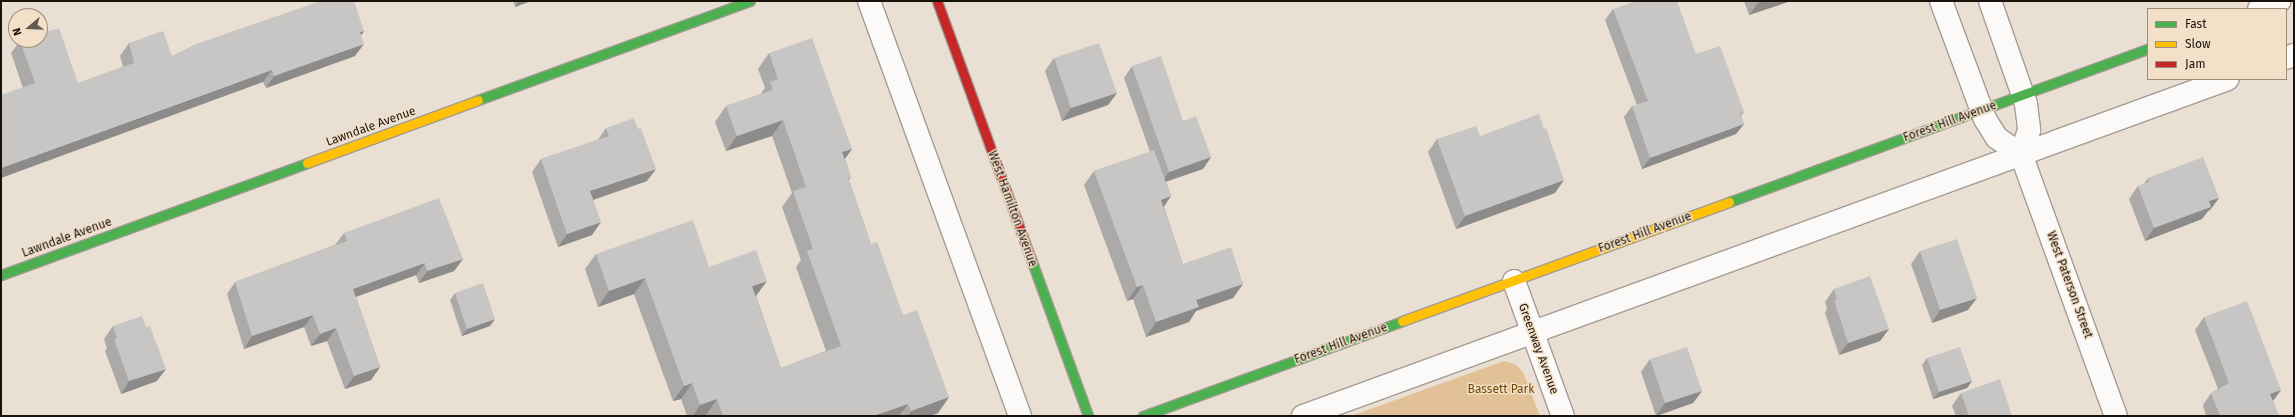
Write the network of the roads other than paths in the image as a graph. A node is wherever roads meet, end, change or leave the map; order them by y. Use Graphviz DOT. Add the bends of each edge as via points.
graph roads {
  1 [pos="750,1"];
  2 [pos="869,1"];
  3 [pos="937,1"];
  4 [pos="1941,1"];
  5 [pos="1990,1"];
  6 [pos="2280,1"];
  7 [pos="2261,8"];
  8 [pos="2147,49"];
  9 [pos="2225,80"];
  10 [pos="2023,95"];
  11 [pos="1980,111"];
  12 [pos="2021,154"];
  13 [pos="1,275"];
  14 [pos="1514,281"];
  15 [pos="1532,332"];
  16 [pos="1020,416"];
  17 [pos="1088,416"];
  18 [pos="1143,416"];
  19 [pos="1303,416"];
  20 [pos="1563,416"];
  21 [pos="2116,416"];
  1 -- 13 [label="street, Lawndale Avenue"];
  2 -- 16 [label="street"];
  3 -- 17 [label="street, West Hamilton Avenue"];
  4 -- 11 [label="street"];
  5 -- 10 [label="street"];
  6 -- 7 [label="street"];
  8 -- 10 [label="street, Forest Hill Avenue"];
  9 -- 12 [label="street"];
  10 -- 11 [label="street, Forest Hill Avenue"];
  10 -- 12 [label="street" via="2029,130"];
  11 -- 12 [label="street" via="1997,138"];
  11 -- 14 [label="street, Forest Hill Avenue"];
  12 -- 15 [label="street"];
  12 -- 21 [label="street, West Paterson Street"];
  14 -- 15 [label="street, Greenway Avenue"];
  14 -- 18 [label="street, Forest Hill Avenue"];
  15 -- 19 [label="street"];
  15 -- 20 [label="street, Greenway Avenue"];
}
